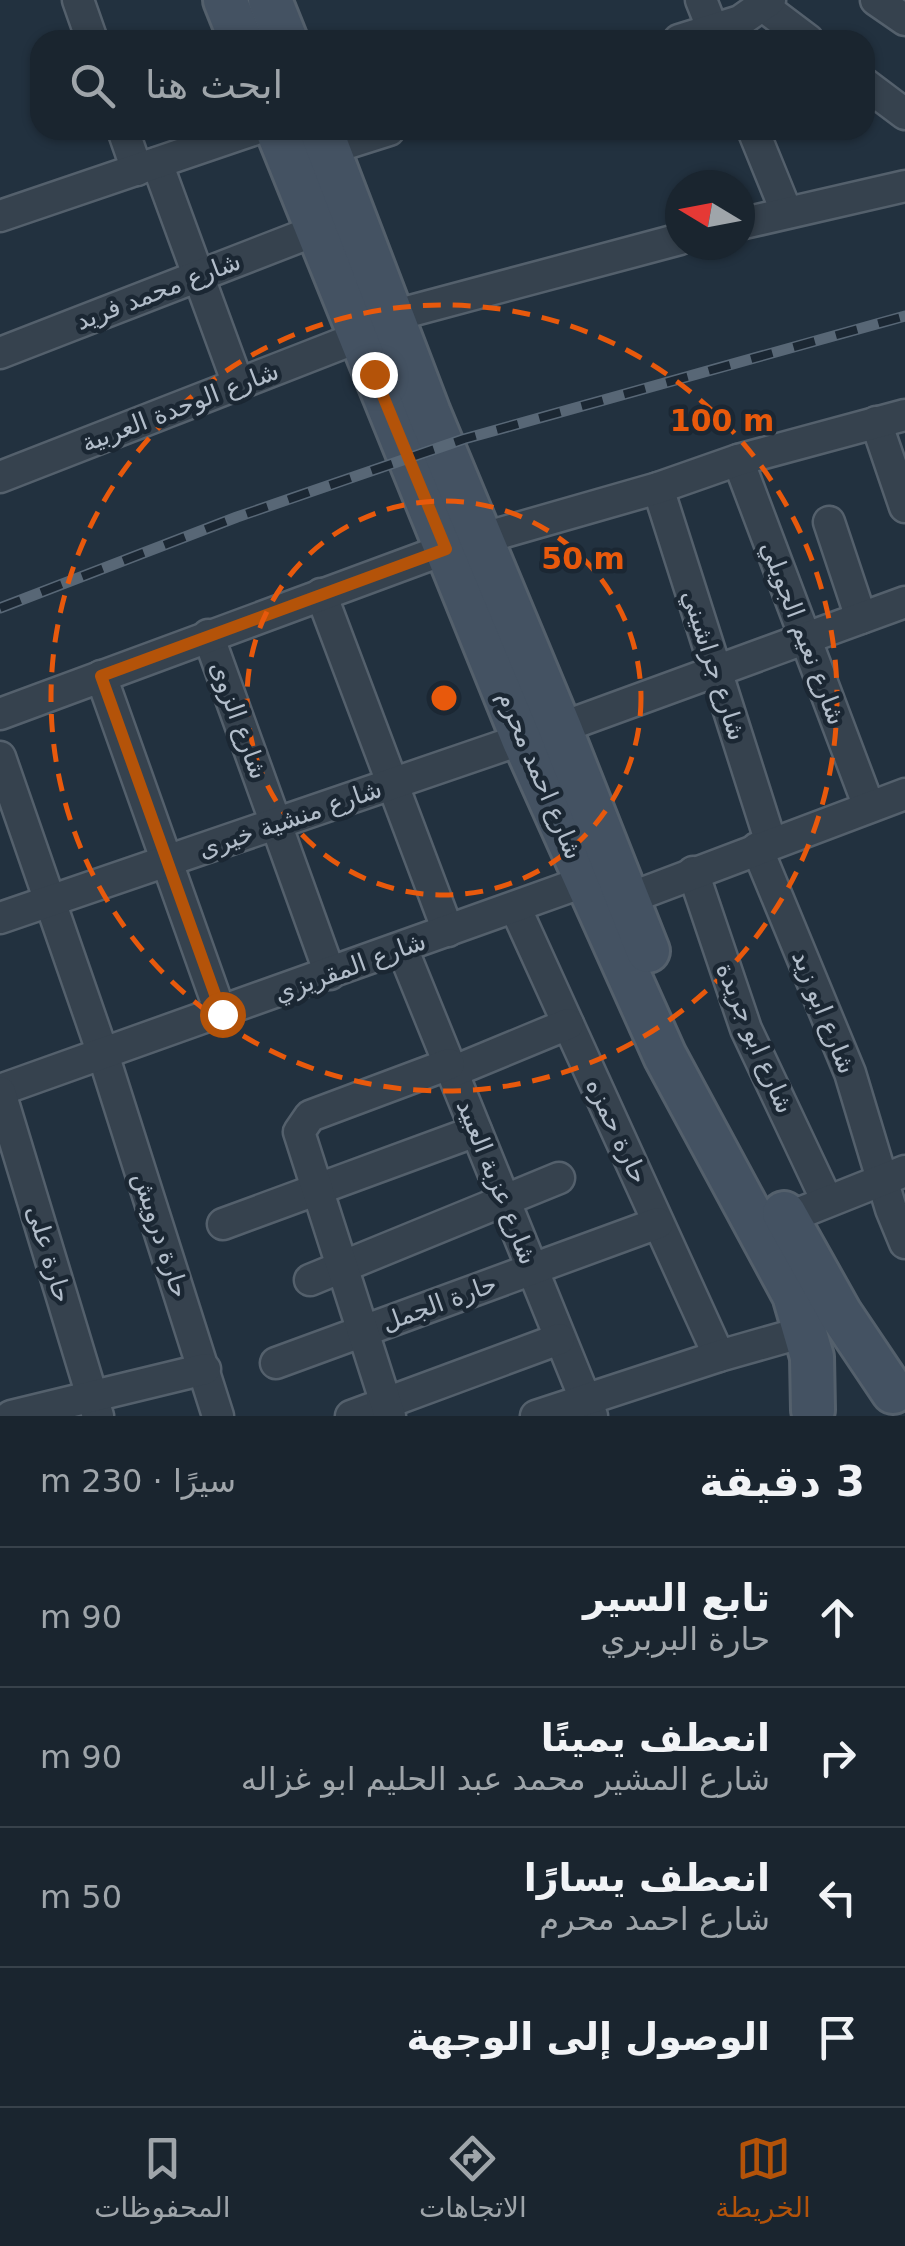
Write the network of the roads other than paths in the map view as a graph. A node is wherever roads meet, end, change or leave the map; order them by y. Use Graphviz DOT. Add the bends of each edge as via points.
graph roads {
  1 [pos="78,0"];
  2 [pos="225,0"];
  3 [pos="270,0"];
  4 [pos="701,0"];
  5 [pos="876,0"];
  6 [pos="766,3"];
  7 [pos="905,20"];
  8 [pos="88,30"];
  9 [pos="237,30"];
  10 [pos="282,30"];
  11 [pos="713,30"];
  12 [pos="724,30"];
  13 [pos="797,30"];
  14 [pos="875,92"];
  15 [pos="905,114"];
  16 [pos="130,140"];
  17 [pos="224,140"];
  18 [pos="281,140"];
  19 [pos="325,140"];
  20 [pos="757,140"];
  21 [pos="147,166"];
  22 [pos="905,186"];
  23 [pos="786,211"];
  24 [pos="0,216"];
  25 [pos="755,220"];
  26 [pos="317,230"];
  27 [pos="665,244"];
  28 [pos="198,276"];
  29 [pos="376,326"];
  30 [pos="0,353"];
  31 [pos="238,384"];
  32 [pos="890,418"];
  33 [pos="738,460"];
  34 [pos="1,473"];
  35 [pos="658,488"];
  36 [pos="905,507"];
  37 [pos="829,522"];
  38 [pos="463,544"];
  39 [pos="321,594"];
  40 [pos="905,602"];
  41 [pos="862,618"];
  42 [pos="208,635"];
  43 [pos="805,639"];
  44 [pos="716,671"];
  45 [pos="101,676"];
  46 [pos="0,714"];
  47 [pos="541,734"];
  48 [pos="0,757"];
  49 [pos="393,784"];
  50 [pos="905,794"];
  51 [pos="869,807"];
  52 [pos="276,824"];
  53 [pos="764,846"];
  54 [pos="167,860"];
  55 [pos="693,872"];
  56 [pos="604,896"];
  57 [pos="50,901"];
  58 [pos="515,907"];
  59 [pos="0,918"];
  60 [pos="448,931"];
  61 [pos="402,948"];
  62 [pos="330,974"];
  63 [pos="222,1014"];
  64 [pos="568,1024"];
  65 [pos="103,1054"];
  66 [pos="451,1068"];
  67 [pos="0,1091"];
  68 [pos="476,1130"];
  69 [pos="895,1175"];
  70 [pos="559,1178"];
  71 [pos="316,1189"];
  72 [pos="504,1200"];
  73 [pos="827,1201"];
  74 [pos="787,1218"];
  75 [pos="658,1222"];
  76 [pos="223,1224"];
  77 [pos="904,1238"];
  78 [pos="342,1267"];
  79 [pos="532,1269"];
  80 [pos="310,1280"];
  81 [pos="362,1331"];
  82 [pos="807,1331"];
  83 [pos="560,1339"];
  84 [pos="719,1356"];
  85 [pos="276,1362"];
  86 [pos="205,1369"];
  87 [pos="899,1399"];
  88 [pos="95,1406"];
  89 [pos="588,1408"];
  90 [pos="388,1410"];
  91 [pos="812,1413"];
  92 [pos="11,1416"];
  93 [pos="218,1416"];
  94 [pos="351,1416"];
  95 [pos="536,1416"];
  1 -- 8 [label="street"];
  2 -- 9 [label="main road"];
  3 -- 10 [label="main road"];
  4 -- 11 [label="street"];
  5 -- 7 [label="street"];
  6 -- 12 [label="street"];
  6 -- 13 [label="street"];
  14 -- 15 [label="street"];
  16 -- 21 [label="street"];
  17 -- 21 [label="street"];
  18 -- 26 [label="main road, شارع احمد محرم"];
  19 -- 29 [label="main road, شارع احمد محرم"];
  20 -- 23 [label="street"];
  21 -- 24 [label="street"];
  21 -- 28 [label="street"];
  22 -- 23 [label="street"];
  23 -- 25 [label="street"];
  26 -- 28 [label="street, شارع محمد فريد"];
  26 -- 29 [label="main road, شارع احمد محرم"];
  27 -- 29 [label="street, شارع الوحدة العربية"];
  28 -- 30 [label="street, شارع محمد فريد"];
  28 -- 31 [label="street"];
  29 -- 31 [label="street, شارع الوحدة العربية"];
  29 -- 38 [label="main road, شارع احمد محرم"];
  31 -- 34 [label="street, شارع الوحدة العربية"];
  32 -- 33 [label="street"];
  32 -- 36 [label="street"];
  33 -- 35 [label="street"];
  33 -- 43 [label="street, شارع نعيم الجويلي"];
  35 -- 38 [label="street"];
  35 -- 44 [label="street, شارع جراشيني"];
  37 -- 41 [label="street"];
  38 -- 39 [label="street"];
  38 -- 47 [label="main road, شارع احمد محرم"];
  39 -- 42 [label="street"];
  39 -- 49 [label="street"];
  40 -- 41 [label="street, شارع منشية خيرى"];
  41 -- 43 [label="street, شارع منشية خيرى"];
  42 -- 45 [label="street"];
  42 -- 52 [label="street, شارع الزوى"];
  43 -- 44 [label="street, شارع منشية خيرى"];
  43 -- 51 [label="street, شارع نعيم الجويلي"];
  44 -- 47 [label="street, شارع منشية خيرى"];
  44 -- 53 [label="street, شارع جراشيني"];
  45 -- 46 [label="street"];
  45 -- 54 [label="street"];
  47 -- 49 [label="street, شارع منشية خيرى"];
  47 -- 56 [label="main road, شارع احمد محرم"];
  48 -- 57 [label="street, حارة درويش"];
  49 -- 52 [label="street, شارع منشية خيرى"];
  49 -- 60 [label="street"];
  50 -- 51 [label="street, شارع المقريزي"];
  51 -- 53 [label="street, شارع المقريزي"];
  52 -- 54 [label="street, شارع منشية خيرى"];
  52 -- 62 [label="street, شارع الزوى"];
  53 -- 55 [label="street, شارع المقريزي"];
  53 -- 69 [label="street, شارع ابو زيد"];
  54 -- 57 [label="street, شارع منشية خيرى"];
  54 -- 63 [label="street"];
  55 -- 56 [label="street, شارع المقريزي"];
  55 -- 73 [label="street, شارع ابو جريدة" via="746,1029"];
  56 -- 58 [label="street, شارع المقريزي"];
  56 -- 74 [label="main road, شارع احمد محرم"];
  56 -- 82 [label="main road, شارع احمد محرم" via="665,1056 773,1253"];
  57 -- 59 [label="street, شارع منشية خيرى"];
  57 -- 65 [label="street, حارة درويش"];
  58 -- 60 [label="street, شارع المقريزي"];
  58 -- 64 [label="street, حارة حمزه"];
  60 -- 61 [label="street, شارع المقريزي"];
  61 -- 62 [label="street, شارع المقريزي"];
  61 -- 66 [label="street, شارع عزبة العبيد"];
  62 -- 63 [label="street, شارع المقريزي"];
  63 -- 65 [label="street, شارع المقريزي"];
  64 -- 66 [label="street"];
  64 -- 75 [label="street, حارة حمزه"];
  65 -- 67 [label="street, شارع المقريزي"];
  65 -- 86 [label="street, حارة درويش"];
  66 -- 68 [label="street, شارع عزبة العبيد"];
  66 -- 71 [label="street" via="310,1116 299,1132"];
  67 -- 88 [label="street, حارة على"];
  68 -- 71 [label="street"];
  68 -- 72 [label="street, شارع عزبة العبيد"];
  69 -- 73 [label="street"];
  69 -- 77 [label="street, شارع ابو زيد"];
  70 -- 72 [label="street"];
  71 -- 76 [label="street"];
  71 -- 78 [label="street"];
  72 -- 78 [label="street"];
  72 -- 79 [label="street, شارع عزبة العبيد"];
  73 -- 74 [label="street"];
  74 -- 87 [label="main road, شارع احمد محرم"];
  75 -- 79 [label="street, حارة الجمل"];
  75 -- 84 [label="street, حارة حمزه"];
  78 -- 80 [label="street"];
  78 -- 81 [label="street"];
  79 -- 81 [label="street, حارة الجمل"];
  79 -- 83 [label="street, شارع عزبة العبيد"];
  81 -- 85 [label="street, حارة الجمل"];
  81 -- 90 [label="street"];
  82 -- 84 [label="street"];
  82 -- 91 [label="main road, شارع احمد محرم"];
  83 -- 89 [label="street, شارع عزبة العبيد"];
  83 -- 90 [label="street"];
  84 -- 89 [label="street"];
  86 -- 88 [label="street"];
  86 -- 93 [label="street, حارة درويش"];
  87 -- 91 [label="main road" via="877,1383 858,1380 824,1395"];
  88 -- 92 [label="street"];
  89 -- 95 [label="street"];
  90 -- 94 [label="street"];
}
